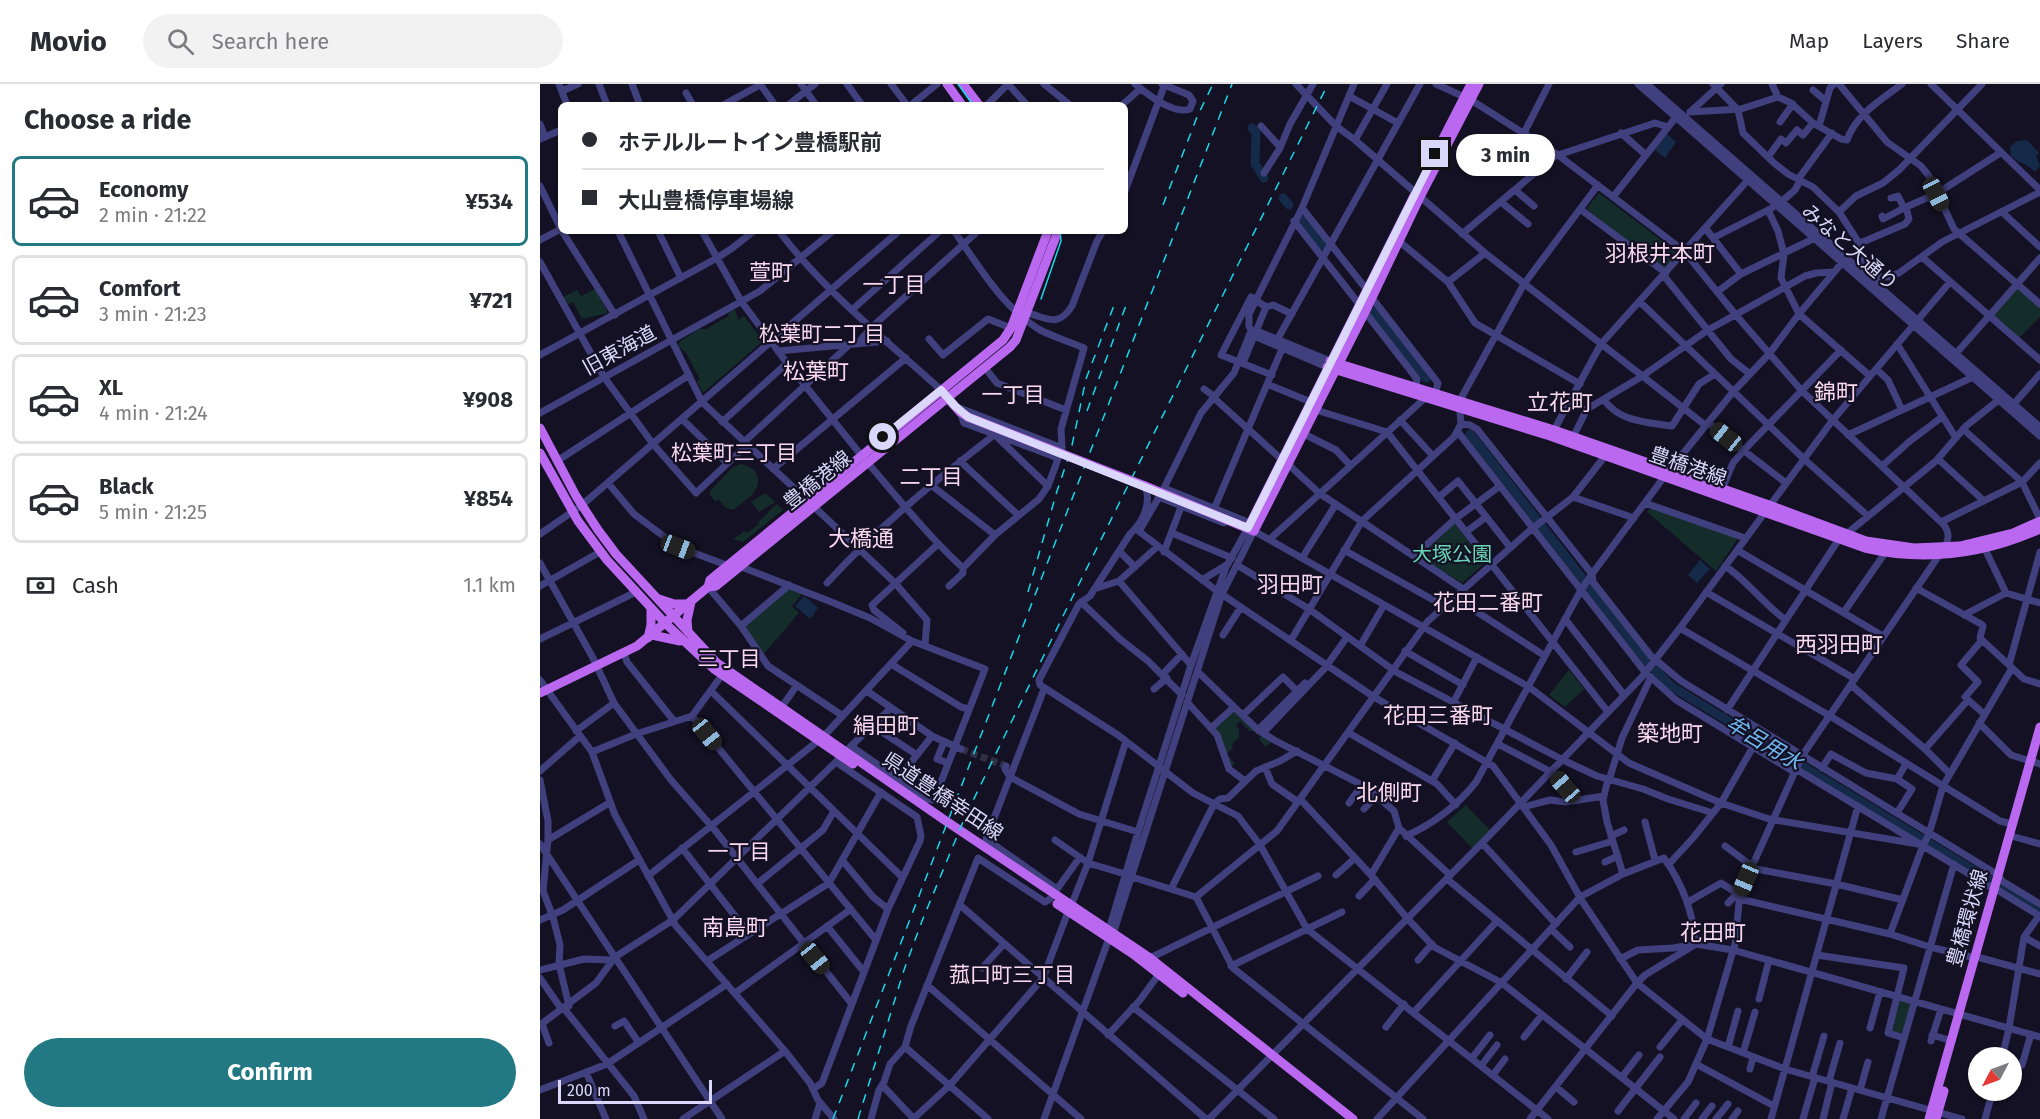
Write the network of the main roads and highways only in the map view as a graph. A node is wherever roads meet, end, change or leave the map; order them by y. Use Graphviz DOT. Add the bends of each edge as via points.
graph roads {
  1 [pos="947,84"];
  2 [pos="963,84"];
  3 [pos="1471,84"];
  4 [pos="1479,84"];
  5 [pos="1468,98"];
  6 [pos="960,102"];
  7 [pos="977,102"];
  8 [pos="1418,195"];
  9 [pos="1047,234"];
  10 [pos="1057,234"];
  11 [pos="1366,300"];
  12 [pos="1023,314"];
  13 [pos="1333,365"];
  14 [pos="944,394"];
  15 [pos="1460,405"];
  16 [pos="1313,406"];
  17 [pos="540,428"];
  18 [pos="540,453"];
  19 [pos="1285,462"];
  20 [pos="1666,473"];
  21 [pos="1767,509"];
  22 [pos="2040,520"];
  23 [pos="2040,529"];
  24 [pos="1843,537"];
  25 [pos="1942,551"];
  26 [pos="656,598"];
  27 [pos="690,603"];
  28 [pos="651,609"];
  29 [pos="674,617"];
  30 [pos="666,624"];
  31 [pos="688,633"];
  32 [pos="650,637"];
  33 [pos="685,644"];
  34 [pos="543,692"];
  35 [pos="2040,727"];
  36 [pos="820,739"];
  37 [pos="2040,748"];
  38 [pos="2035,763"];
  39 [pos="1998,884"];
  40 [pos="1110,934"];
  41 [pos="1962,1015"];
  42 [pos="1270,1057"];
  43 [pos="1934,1115"];
  44 [pos="1343,1119"];
  45 [pos="1353,1119"];
  1 -- 6 [label="main road"];
  2 -- 7 [label="main road"];
  3 -- 5 [label="main road"];
  4 -- 5 [label="main road"];
  5 -- 8 [label="main road"];
  8 -- 11 [label="main road"];
  8 -- 11 [label="main road" via="1400,242"];
  9 -- 12 [label="main road"];
  10 -- 12 [label="main road"];
  11 -- 13 [label="main road"];
  12 -- 14 [label="main road" via="1003,340"];
  12 -- 14 [label="main road" via="1014,343 985,368"];
  13 -- 15 [label="main road, 豊橋港線" via="1416,387"];
  13 -- 15 [label="main road, 豊橋港線" via="1424,399"];
  13 -- 16 [label="main road"];
  14 -- 19 [label="main road, bridge" via="961,412 1249,528"];
  14 -- 27 [label="main road, 豊橋港線" via="733,566 716,586 708,587"];
  15 -- 20 [label="main road, 豊橋港線"];
  15 -- 20 [label="main road, 豊橋港線" via="1573,436"];
  16 -- 19 [label="main road"];
  16 -- 19 [label="main road" via="1304,434"];
  17 -- 26 [label="main road, 県道豊橋幸田線" via="582,505 615,554"];
  18 -- 28 [label="main road, 県道豊橋幸田線" via="572,512 600,552"];
  20 -- 21 [label="main road, 豊橋港線"];
  20 -- 21 [label="main road, 豊橋港線" via="1722,489"];
  21 -- 24 [label="main road, 豊橋港線"];
  22 -- 25 [label="main road, 豊橋港線" via="2013,533"];
  23 -- 25 [label="main road, 豊橋港線" via="1985,549"];
  24 -- 25 [label="main road, 豊橋港線"];
  24 -- 25 [label="main road, 豊橋港線" via="1885,553"];
  26 -- 27 [label="main road" via="674,604"];
  26 -- 29 [label="main road, 県道豊橋幸田線"];
  27 -- 29 [label="main road, 豊橋港線"];
  27 -- 31 [label="main road"];
  28 -- 30 [label="main road, 県道豊橋幸田線"];
  28 -- 32 [label="main road"];
  29 -- 30 [label="main road, 豊橋港線"];
  29 -- 31 [label="main road, 県道豊橋幸田線"];
  30 -- 32 [label="main road, 豊橋港線"];
  30 -- 33 [label="main road, 県道豊橋幸田線"];
  31 -- 36 [label="main road, 県道豊橋幸田線" via="717,663"];
  32 -- 33 [label="main road" via="672,638"];
  32 -- 34 [label="main road, 豊橋港線" via="624,654"];
  33 -- 36 [label="main road, 県道豊橋幸田線" via="722,675"];
  35 -- 38 [label="main road, 豊橋環状線"];
  36 -- 40 [label="main road, 県道豊橋幸田線"];
  37 -- 38 [label="main road, 豊橋環状線"];
  38 -- 39 [label="main road, 豊橋環状線"];
  38 -- 39 [label="main road, 豊橋環状線" via="2013,824"];
  39 -- 41 [label="main road, 豊橋環状線"];
  40 -- 42 [label="main road, 県道豊橋幸田線"];
  40 -- 42 [label="main road, 県道豊橋幸田線" via="1150,958"];
  41 -- 43 [label="main road, 豊橋環状線"];
  41 -- 43 [label="main road, 豊橋環状線" via="1947,1039"];
  42 -- 44 [label="main road, 県道豊橋幸田線"];
  42 -- 45 [label="main road, 県道豊橋幸田線"];
}
